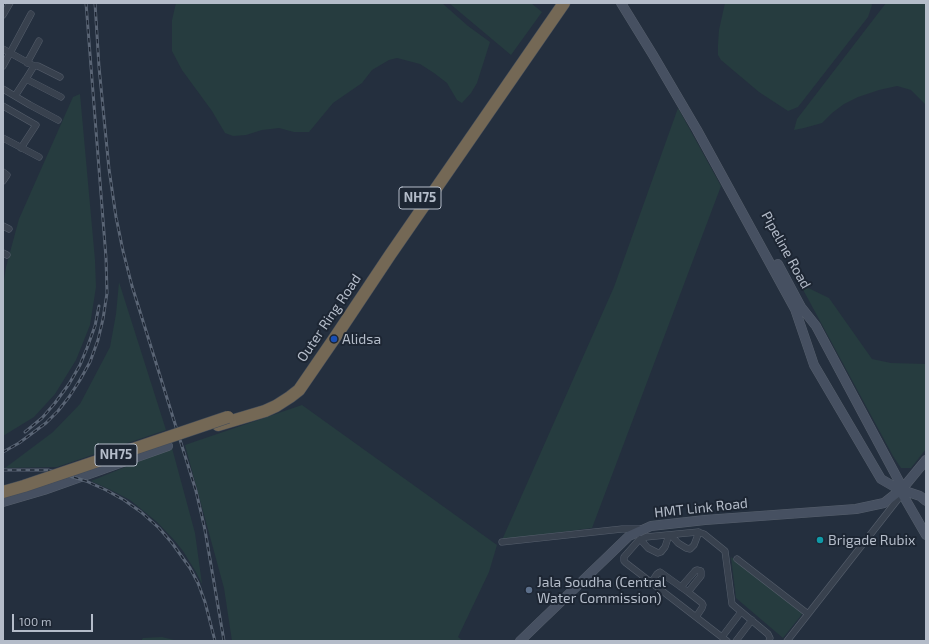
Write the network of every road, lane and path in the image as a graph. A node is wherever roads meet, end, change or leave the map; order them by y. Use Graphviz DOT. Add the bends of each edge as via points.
graph roads {
  1 [pos="10,3"];
  2 [pos="556,3"];
  3 [pos="564,3"];
  4 [pos="621,3"];
  5 [pos="628,3"];
  6 [pos="31,14"];
  7 [pos="3,15"];
  8 [pos="39,41"];
  9 [pos="3,49"];
  10 [pos="11,54"];
  11 [pos="27,63"];
  12 [pos="3,66"];
  13 [pos="34,66"];
  14 [pos="60,77"];
  15 [pos="26,79"];
  16 [pos="3,88"];
  17 [pos="15,96"];
  18 [pos="61,97"];
  19 [pos="3,106"];
  20 [pos="58,120"];
  21 [pos="3,138"];
  22 [pos="21,148"];
  23 [pos="38,157"];
  24 [pos="3,172"];
  25 [pos="3,181"];
  26 [pos="229,419"];
  27 [pos="168,446"];
  28 [pos="926,460"];
  29 [pos="926,466"];
  30 [pos="902,491"];
  31 [pos="3,492"];
  32 [pos="3,496"];
  33 [pos="926,501"];
  34 [pos="3,502"];
  35 [pos="685,522"];
  36 [pos="644,529"];
  37 [pos="699,532"];
  38 [pos="691,533"];
  39 [pos="682,534"];
  40 [pos="670,535"];
  41 [pos="926,535"];
  42 [pos="640,539"];
  43 [pos="502,542"];
  44 [pos="737,560"];
  45 [pos="651,583"];
  46 [pos="681,587"];
  47 [pos="688,592"];
  48 [pos="741,612"];
  49 [pos="808,614"];
  50 [pos="696,617"];
  51 [pos="752,620"];
  52 [pos="722,637"];
  53 [pos="520,641"];
  54 [pos="727,641"];
  55 [pos="736,641"];
  56 [pos="769,641"];
  57 [pos="787,641"];
  1 -- 7 [label="street"];
  2 -- 26 [label="highway, Outer Ring Road / NH75" via="412,209 298,382 287,394 274,402"];
  3 -- 26 [label="highway, Outer Ring Road / NH75" via="299,390 265,411"];
  4 -- 30 [label="main road" via="697,130 795,309 814,365 881,479"];
  5 -- 30 [label="main road, Pipeline Road" via="801,307 816,326"];
  6 -- 10 [label="street"];
  8 -- 11 [label="street"];
  9 -- 10 [label="street"];
  10 -- 11 [label="street"];
  10 -- 12 [label="street"];
  11 -- 13 [label="street"];
  13 -- 14 [label="street"];
  13 -- 15 [label="street"];
  15 -- 17 [label="street"];
  15 -- 18 [label="street"];
  16 -- 17 [label="street"];
  17 -- 20 [label="street"];
  19 -- 22 [label="street" via="36,125"];
  21 -- 22 [label="street"];
  22 -- 23 [label="street"];
  24 -- 25 [label="street" via="7,175"];
  26 -- 31 [label="highway, Outer Ring Road / NH75, bridge"];
  26 -- 32 [label="highway, Outer Ring Road / NH75" via="87,470"];
  27 -- 34 [label="main road"];
  28 -- 30 [label="main road"];
  29 -- 30 [label="main road, HMT Link Road"];
  30 -- 33 [label="main road" via="920,496"];
  30 -- 35 [label="main road, HMT Link Road" via="884,503 856,509"];
  30 -- 41 [label="main road, Pipeline Road"];
  30 -- 49 [label="street"];
  35 -- 36 [label="main road, HMT Link Road" via="652,525"];
  35 -- 38 [label="street"];
  35 -- 39 [label="street"];
  36 -- 43 [label="street" via="622,529"];
  36 -- 53 [label="main road, HMT Link Road" via="629,536"];
  37 -- 38 [label="street"];
  37 -- 40 [label="street" via="690,549"];
  37 -- 48 [label="street" via="725,551 731,601"];
  38 -- 39 [label="street"];
  39 -- 40 [label="street"];
  40 -- 42 [label="street"];
  40 -- 42 [label="street" via="665,547 658,553 648,548"];
  42 -- 45 [label="street" via="624,557 624,561"];
  44 -- 49 [label="street"];
  45 -- 46 [label="street" via="660,572"];
  45 -- 50 [label="street"];
  46 -- 47 [label="street"];
  46 -- 47 [label="street" via="695,571 701,571 701,576"];
  47 -- 50 [label="street" via="703,605"];
  48 -- 51 [label="street"];
  48 -- 52 [label="street"];
  49 -- 57 [label="street"];
  50 -- 52 [label="street"];
  51 -- 55 [label="street"];
  51 -- 56 [label="street" via="768,634"];
  52 -- 54 [label="street"];
}
